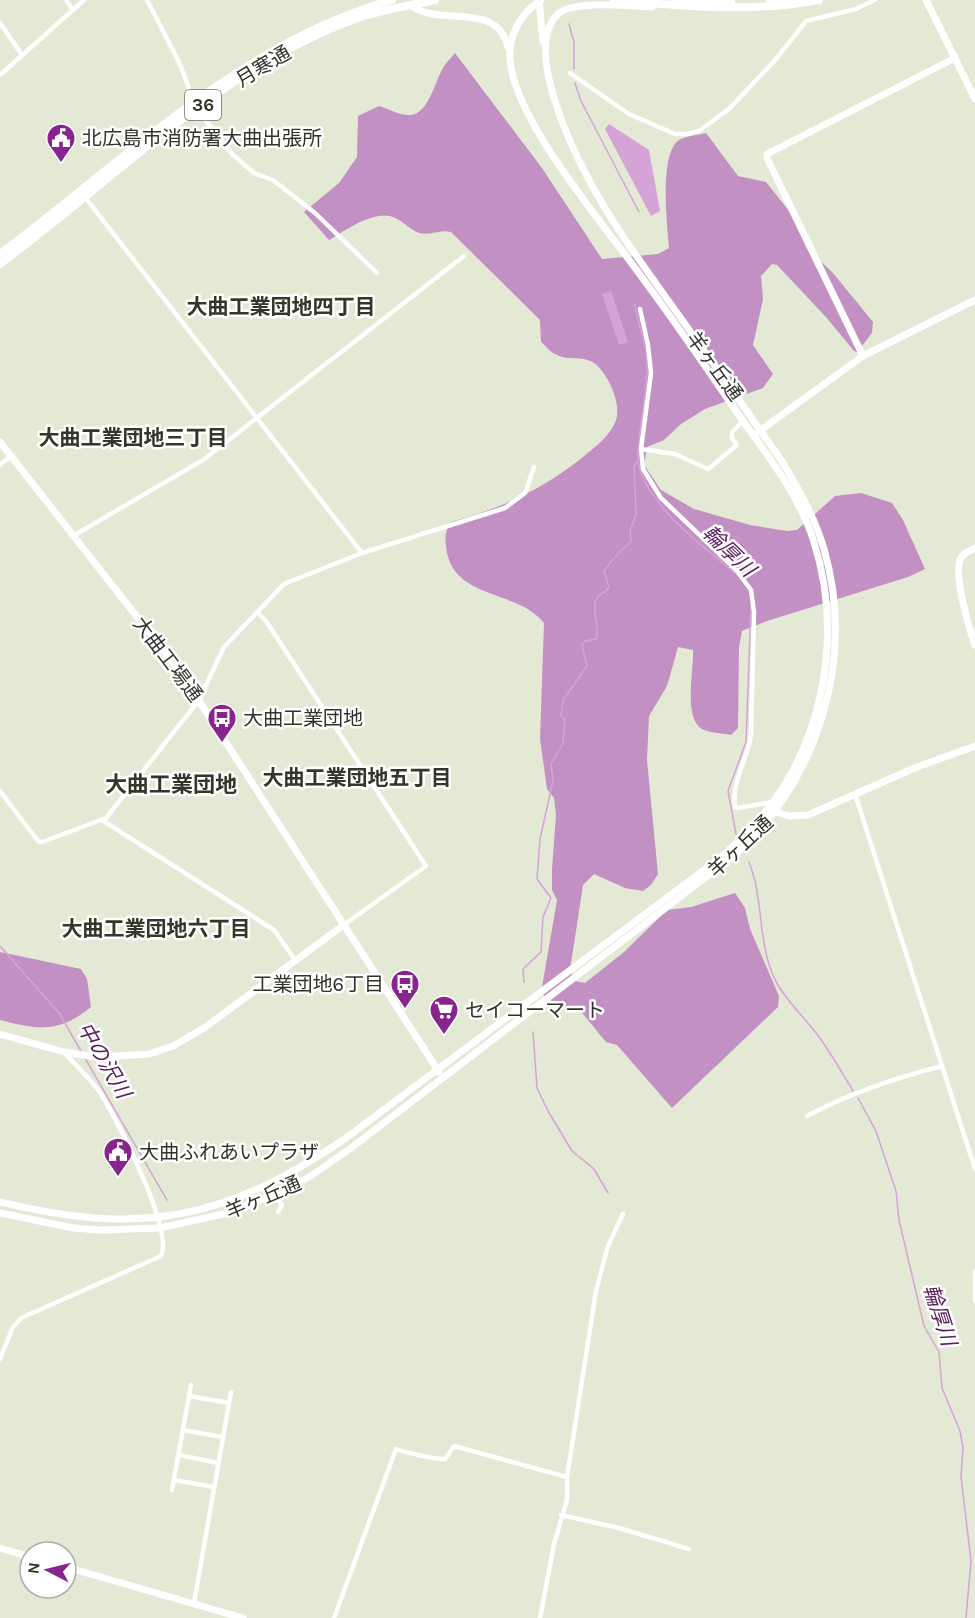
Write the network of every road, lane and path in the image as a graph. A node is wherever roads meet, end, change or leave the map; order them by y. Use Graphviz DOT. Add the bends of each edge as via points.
graph roads {
  1 [pos="66,0"];
  2 [pos="84,0"];
  3 [pos="147,0"];
  4 [pos="392,0"];
  5 [pos="435,0"];
  6 [pos="540,0"];
  7 [pos="614,0"];
  8 [pos="674,0"];
  9 [pos="788,0"];
  10 [pos="819,0"];
  11 [pos="874,0"];
  12 [pos="926,0"];
  13 [pos="412,6"];
  14 [pos="453,7"];
  15 [pos="721,9"];
  16 [pos="73,10"];
  17 [pos="492,13"];
  18 [pos="0,23"];
  19 [pos="546,53"];
  20 [pos="22,55"];
  21 [pos="510,58"];
  22 [pos="955,58"];
  23 [pos="570,73"];
  24 [pos="0,75"];
  25 [pos="975,99"];
  26 [pos="196,105"];
  27 [pos="83,194"];
  28 [pos="0,254"];
  29 [pos="464,256"];
  30 [pos="0,264"];
  31 [pos="377,273"];
  32 [pos="975,300"];
  33 [pos="640,309"];
  34 [pos="863,356"];
  35 [pos="258,418"];
  36 [pos="744,421"];
  37 [pos="761,430"];
  38 [pos="754,436"];
  39 [pos="0,442"];
  40 [pos="641,449"];
  41 [pos="11,456"];
  42 [pos="0,465"];
  43 [pos="534,467"];
  44 [pos="73,536"];
  45 [pos="975,548"];
  46 [pos="362,553"];
  47 [pos="257,612"];
  48 [pos="975,645"];
  49 [pos="199,700"];
  50 [pos="975,746"];
  51 [pos="0,791"];
  52 [pos="855,794"];
  53 [pos="770,805"];
  54 [pos="776,812"];
  55 [pos="102,820"];
  56 [pos="345,924"];
  57 [pos="296,961"];
  58 [pos="0,1035"];
  59 [pos="64,1052"];
  60 [pos="942,1066"];
  61 [pos="437,1069"];
  62 [pos="443,1078"];
  63 [pos="807,1116"];
  64 [pos="975,1169"];
  65 [pos="276,1194"];
  66 [pos="0,1203"];
  67 [pos="278,1212"];
  68 [pos="0,1213"];
  69 [pos="623,1214"];
  70 [pos="156,1218"];
  71 [pos="160,1228"];
  72 [pos="975,1271"];
  73 [pos="975,1300"];
  74 [pos="0,1359"];
  75 [pos="191,1385"];
  76 [pos="231,1392"];
  77 [pos="189,1396"];
  78 [pos="229,1403"];
  79 [pos="183,1430"];
  80 [pos="222,1437"];
  81 [pos="179,1455"];
  82 [pos="218,1463"];
  83 [pos="567,1477"];
  84 [pos="174,1480"];
  85 [pos="214,1487"];
  86 [pos="172,1490"];
  87 [pos="561,1515"];
  88 [pos="0,1548"];
  89 [pos="689,1549"];
  90 [pos="18,1553"];
  91 [pos="78,1570"];
  92 [pos="194,1603"];
  93 [pos="243,1618"];
  94 [pos="334,1618"];
  95 [pos="540,1618"];
  1 -- 16 [label="street"];
  2 -- 16 [label="street"];
  3 -- 26 [label="street"];
  4 -- 26 [label="highway, 月寒通 / 36" via="340,17 282,44"];
  5 -- 13 [label="highway, 月寒通 / 36"];
  6 -- 19 [label="main road, 羊ヶ丘通"];
  6 -- 21 [label="main road, 羊ヶ丘通" via="516,27"];
  7 -- 15 [label="highway"];
  8 -- 9 [label="main road"];
  10 -- 15 [label="highway"];
  11 -- 23 [label="street" via="856,9 806,21 730,108 699,131 687,134 675,134 629,114"];
  12 -- 22 [label="main road"];
  13 -- 14 [label="main road" via="423,10"];
  13 -- 26 [label="highway, 月寒通 / 36" via="383,11 326,32"];
  15 -- 19 [label="main road, 羊ヶ丘通" via="573,6 553,20 546,33"];
  16 -- 20 [label="street"];
  17 -- 21 [label="main road, 羊ヶ丘通" via="504,30"];
  18 -- 20 [label="street"];
  19 -- 37 [label="main road, 羊ヶ丘通" via="557,106 590,182 636,255"];
  20 -- 24 [label="street"];
  21 -- 36 [label="main road, 羊ヶ丘通" via="513,76 530,116 566,177"];
  22 -- 25 [label="main road"];
  22 -- 34 [label="main road" via="767,154"];
  26 -- 27 [label="highway, 月寒通 / 36"];
  26 -- 31 [label="street" via="238,161 273,180 315,213"];
  27 -- 28 [label="highway, 月寒通 / 36"];
  27 -- 30 [label="highway, 月寒通 / 36"];
  27 -- 35 [label="street"];
  29 -- 35 [label="street"];
  32 -- 34 [label="main road"];
  33 -- 40 [label="street" via="651,373"];
  34 -- 37 [label="main road"];
  35 -- 44 [label="street" via="203,460"];
  35 -- 46 [label="street"];
  36 -- 38 [label="main road, 羊ヶ丘通"];
  36 -- 40 [label="street" via="732,432 737,445 708,469 675,454"];
  37 -- 38 [label="main road"];
  37 -- 54 [label="main road, 羊ヶ丘通" via="803,496 824,547 835,610 832,676 824,714 808,755"];
  38 -- 53 [label="main road, 羊ヶ丘通" via="789,486 814,540 827,613 825,675 818,709 802,753"];
  39 -- 41 [label="main road, 大曲工場通"];
  40 -- 53 [label="street" via="647,478 661,498 738,571 752,590 751,734 733,799 738,808"];
  41 -- 42 [label="street"];
  41 -- 44 [label="main road, 大曲工場通"];
  43 -- 46 [label="street" via="525,493 505,508"];
  44 -- 49 [label="main road, 大曲工場通"];
  45 -- 48 [label="main road" via="959,561 962,600"];
  46 -- 47 [label="street" via="284,584"];
  47 -- 49 [label="street" via="224,647"];
  47 -- 56 [label="street" via="426,866"];
  49 -- 55 [label="street"];
  49 -- 56 [label="main road, 大曲工場通"];
  50 -- 52 [label="main road"];
  51 -- 55 [label="street" via="38,841"];
  52 -- 54 [label="main road" via="808,815"];
  52 -- 60 [label="street"];
  53 -- 54 [label="main road"];
  53 -- 61 [label="main road, 羊ヶ丘通" via="720,858"];
  54 -- 62 [label="main road, 羊ヶ丘通" via="735,855"];
  55 -- 57 [label="street" via="274,930"];
  56 -- 57 [label="main road"];
  56 -- 61 [label="main road, 大曲工場通"];
  57 -- 59 [label="main road" via="173,1046 149,1054 108,1058"];
  58 -- 59 [label="main road"];
  59 -- 70 [label="street" via="99,1092 133,1152"];
  60 -- 63 [label="street" via="894,1078"];
  60 -- 64 [label="street"];
  61 -- 62 [label="main road, 大曲工場通"];
  61 -- 70 [label="main road, 羊ヶ丘通" via="346,1138 287,1176 222,1204"];
  62 -- 65 [label="main road, 羊ヶ丘通" via="311,1176"];
  65 -- 67 [label="street" via="282,1205"];
  65 -- 71 [label="main road, 羊ヶ丘通" via="228,1213"];
  66 -- 70 [label="main road, 羊ヶ丘通" via="86,1219"];
  68 -- 71 [label="main road, 羊ヶ丘通" via="73,1228"];
  69 -- 83 [label="street" via="608,1246 592,1310"];
  70 -- 71 [label="street"];
  71 -- 74 [label="street" via="164,1249 161,1256 21,1318 13,1327"];
  72 -- 73 [label="street"];
  75 -- 77 [label="street"];
  76 -- 78 [label="street"];
  77 -- 78 [label="street"];
  77 -- 79 [label="street"];
  78 -- 80 [label="street"];
  79 -- 80 [label="street"];
  79 -- 81 [label="street"];
  80 -- 82 [label="street"];
  81 -- 82 [label="street"];
  81 -- 84 [label="street"];
  82 -- 85 [label="street"];
  83 -- 87 [label="street" via="567,1500"];
  83 -- 94 [label="street" via="454,1446 445,1459 439,1460 396,1449"];
  84 -- 85 [label="street"];
  84 -- 86 [label="street"];
  85 -- 92 [label="street"];
  87 -- 89 [label="street"];
  87 -- 95 [label="street"];
  88 -- 90 [label="main road"];
  91 -- 92 [label="main road"];
  92 -- 93 [label="main road"];
}
